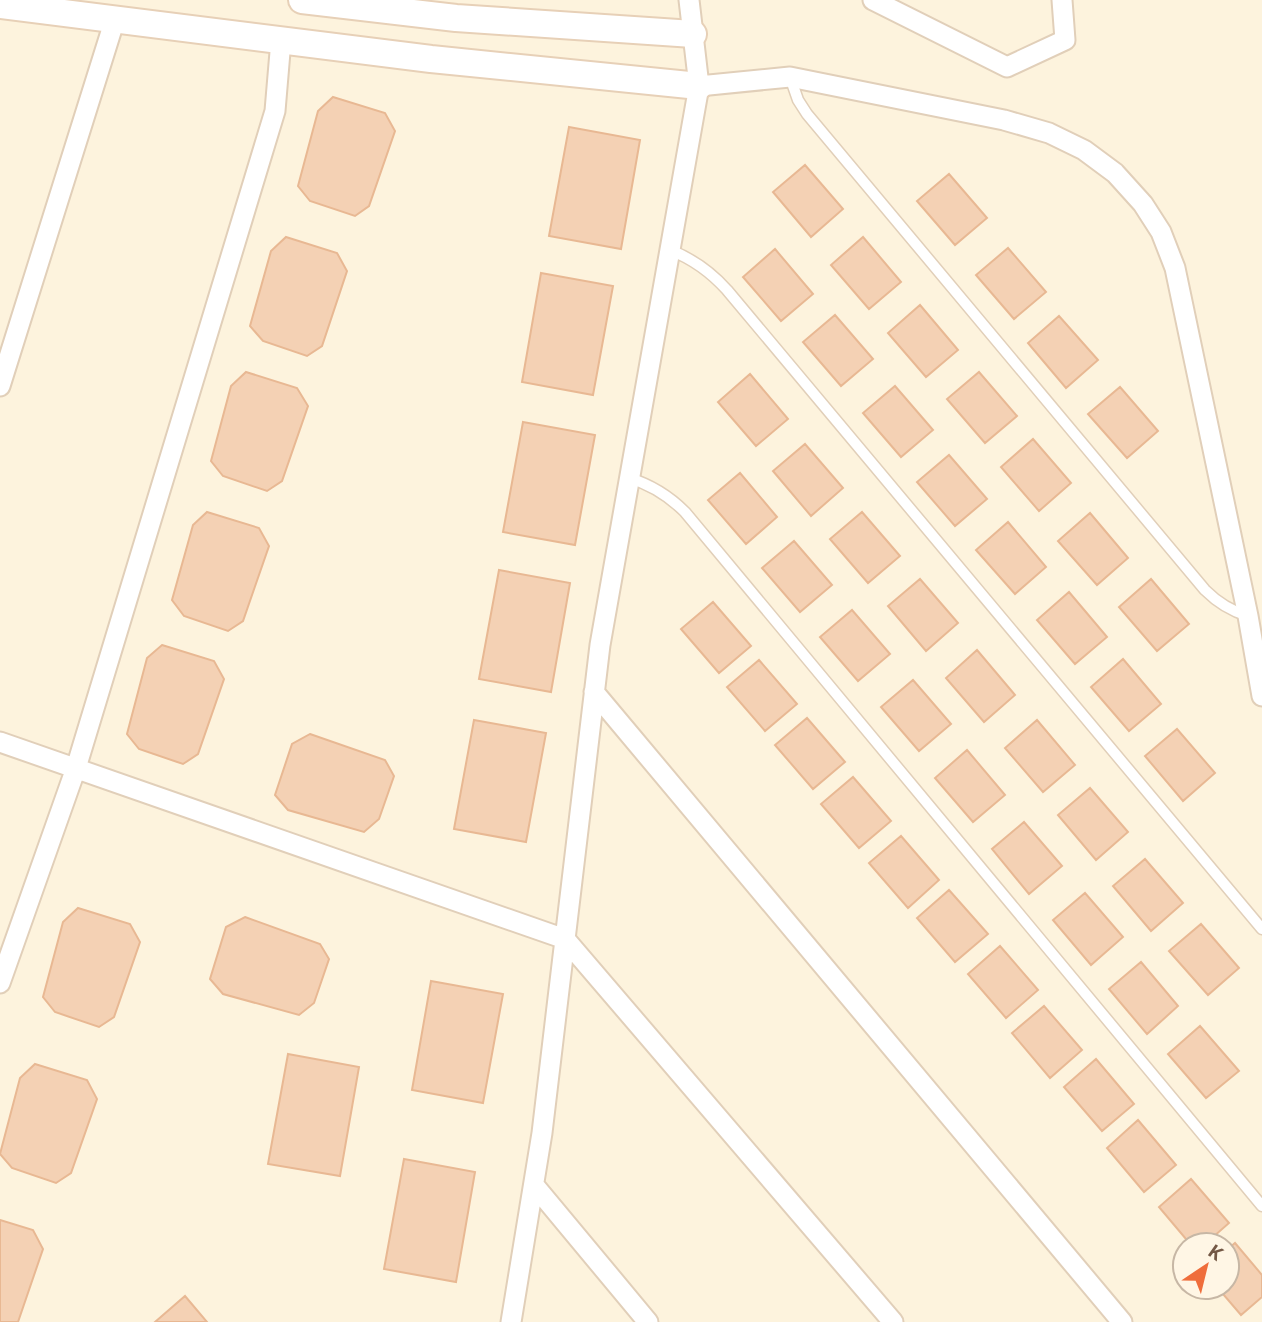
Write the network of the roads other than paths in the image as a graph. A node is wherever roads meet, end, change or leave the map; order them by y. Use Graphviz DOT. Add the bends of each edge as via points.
graph roads {
  1 [pos="302,0"];
  2 [pos="690,0"];
  3 [pos="873,0"];
  4 [pos="1062,0"];
  5 [pos="0,5"];
  6 [pos="115,19"];
  7 [pos="693,34"];
  8 [pos="281,40"];
  9 [pos="790,77"];
  10 [pos="699,86"];
  11 [pos="670,250"];
  12 [pos="0,386"];
  13 [pos="629,478"];
  14 [pos="1248,616"];
  15 [pos="594,692"];
  16 [pos="1262,696"];
  17 [pos="0,742"];
  18 [pos="76,768"];
  19 [pos="1262,929"];
  20 [pos="565,939"];
  21 [pos="0,983"];
  22 [pos="534,1185"];
  23 [pos="1262,1206"];
  24 [pos="511,1322"];
  25 [pos="648,1322"];
  26 [pos="893,1322"];
  27 [pos="1122,1322"];
  1 -- 7 [label="street" via="456,18"];
  2 -- 7 [label="street"];
  3 -- 4 [label="street" via="1007,67 1065,40"];
  5 -- 6 [label="street"];
  6 -- 8 [label="street"];
  6 -- 12 [label="street"];
  7 -- 10 [label="street"];
  8 -- 10 [label="street"];
  8 -- 18 [label="street" via="275,111"];
  9 -- 10 [label="street"];
  9 -- 14 [label="lane" via="812,121 1205,590 1227,608"];
  9 -- 14 [label="street" via="1049,133 1084,150 1115,173 1143,204 1175,268"];
  10 -- 11 [label="street"];
  11 -- 13 [label="street"];
  11 -- 19 [label="lane" via="714,275"];
  13 -- 15 [label="street"];
  13 -- 23 [label="lane" via="661,491 685,512"];
  14 -- 16 [label="street"];
  15 -- 20 [label="street"];
  15 -- 27 [label="street"];
  17 -- 18 [label="street"];
  18 -- 20 [label="street"];
  18 -- 21 [label="street"];
  20 -- 22 [label="street"];
  20 -- 26 [label="street"];
  22 -- 24 [label="street"];
  22 -- 25 [label="street"];
}
